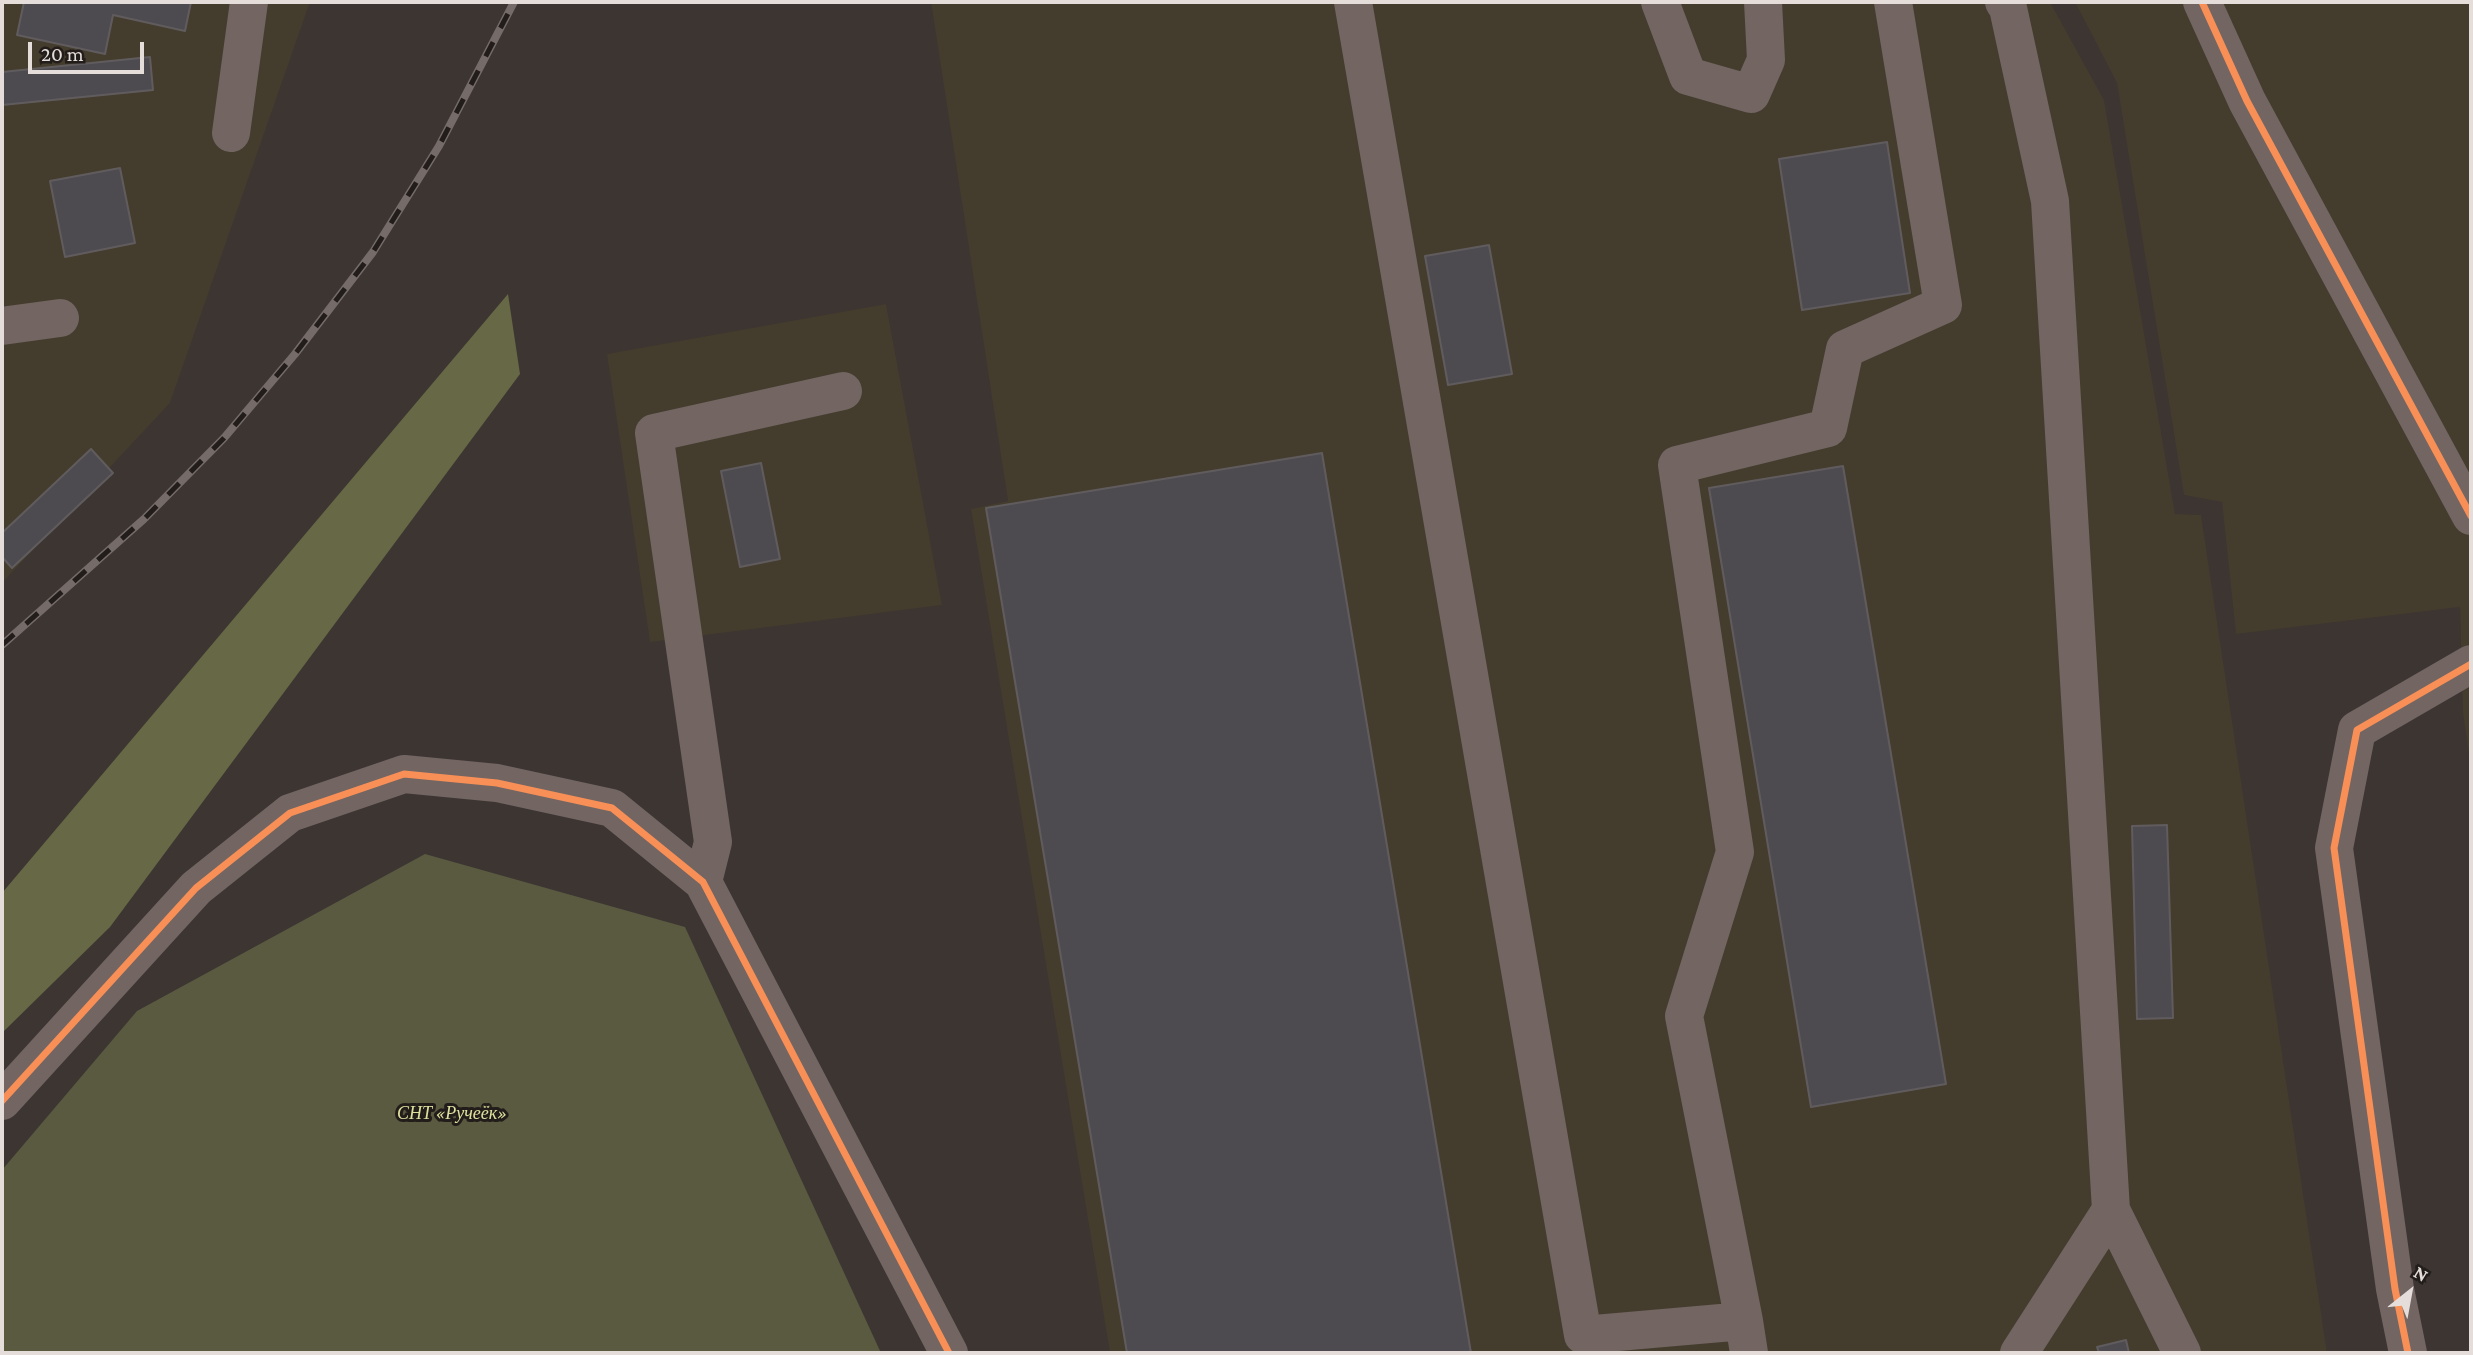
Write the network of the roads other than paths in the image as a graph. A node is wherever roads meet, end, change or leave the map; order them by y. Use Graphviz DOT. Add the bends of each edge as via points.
graph roads {
  1 [pos="249,2"];
  2 [pos="1353,2"];
  3 [pos="1660,2"];
  4 [pos="1763,2"];
  5 [pos="1893,2"];
  6 [pos="2004,2"];
  7 [pos="2202,2"];
  8 [pos="231,133"];
  9 [pos="60,318"];
  10 [pos="2,326"];
  11 [pos="844,391"];
  12 [pos="2471,516"];
  13 [pos="2471,664"];
  14 [pos="703,882"];
  15 [pos="2,1101"];
  16 [pos="2111,1210"];
  17 [pos="1746,1337"];
  18 [pos="949,1353"];
  19 [pos="2019,1353"];
  20 [pos="2182,1353"];
  21 [pos="2408,1353"];
  1 -- 8 [label="street"];
  2 -- 17 [label="street" via="1583,1335"];
  3 -- 4 [label="street" via="1688,76 1751,94 1766,60"];
  5 -- 17 [label="street" via="1942,305 1845,349 1828,428 1677,465 1735,852 1684,1016"];
  6 -- 16 [label="street" via="2050,201"];
  7 -- 12 [label="street" via="2247,101"];
  9 -- 10 [label="street"];
  11 -- 14 [label="street" via="654,433 713,842"];
  13 -- 21 [label="street" via="2357,730 2334,848 2395,1289"];
  14 -- 15 [label="street" via="612,808 497,783 404,774 290,813 196,888"];
  14 -- 18 [label="street"];
  16 -- 19 [label="street"];
  16 -- 20 [label="street"];
}
